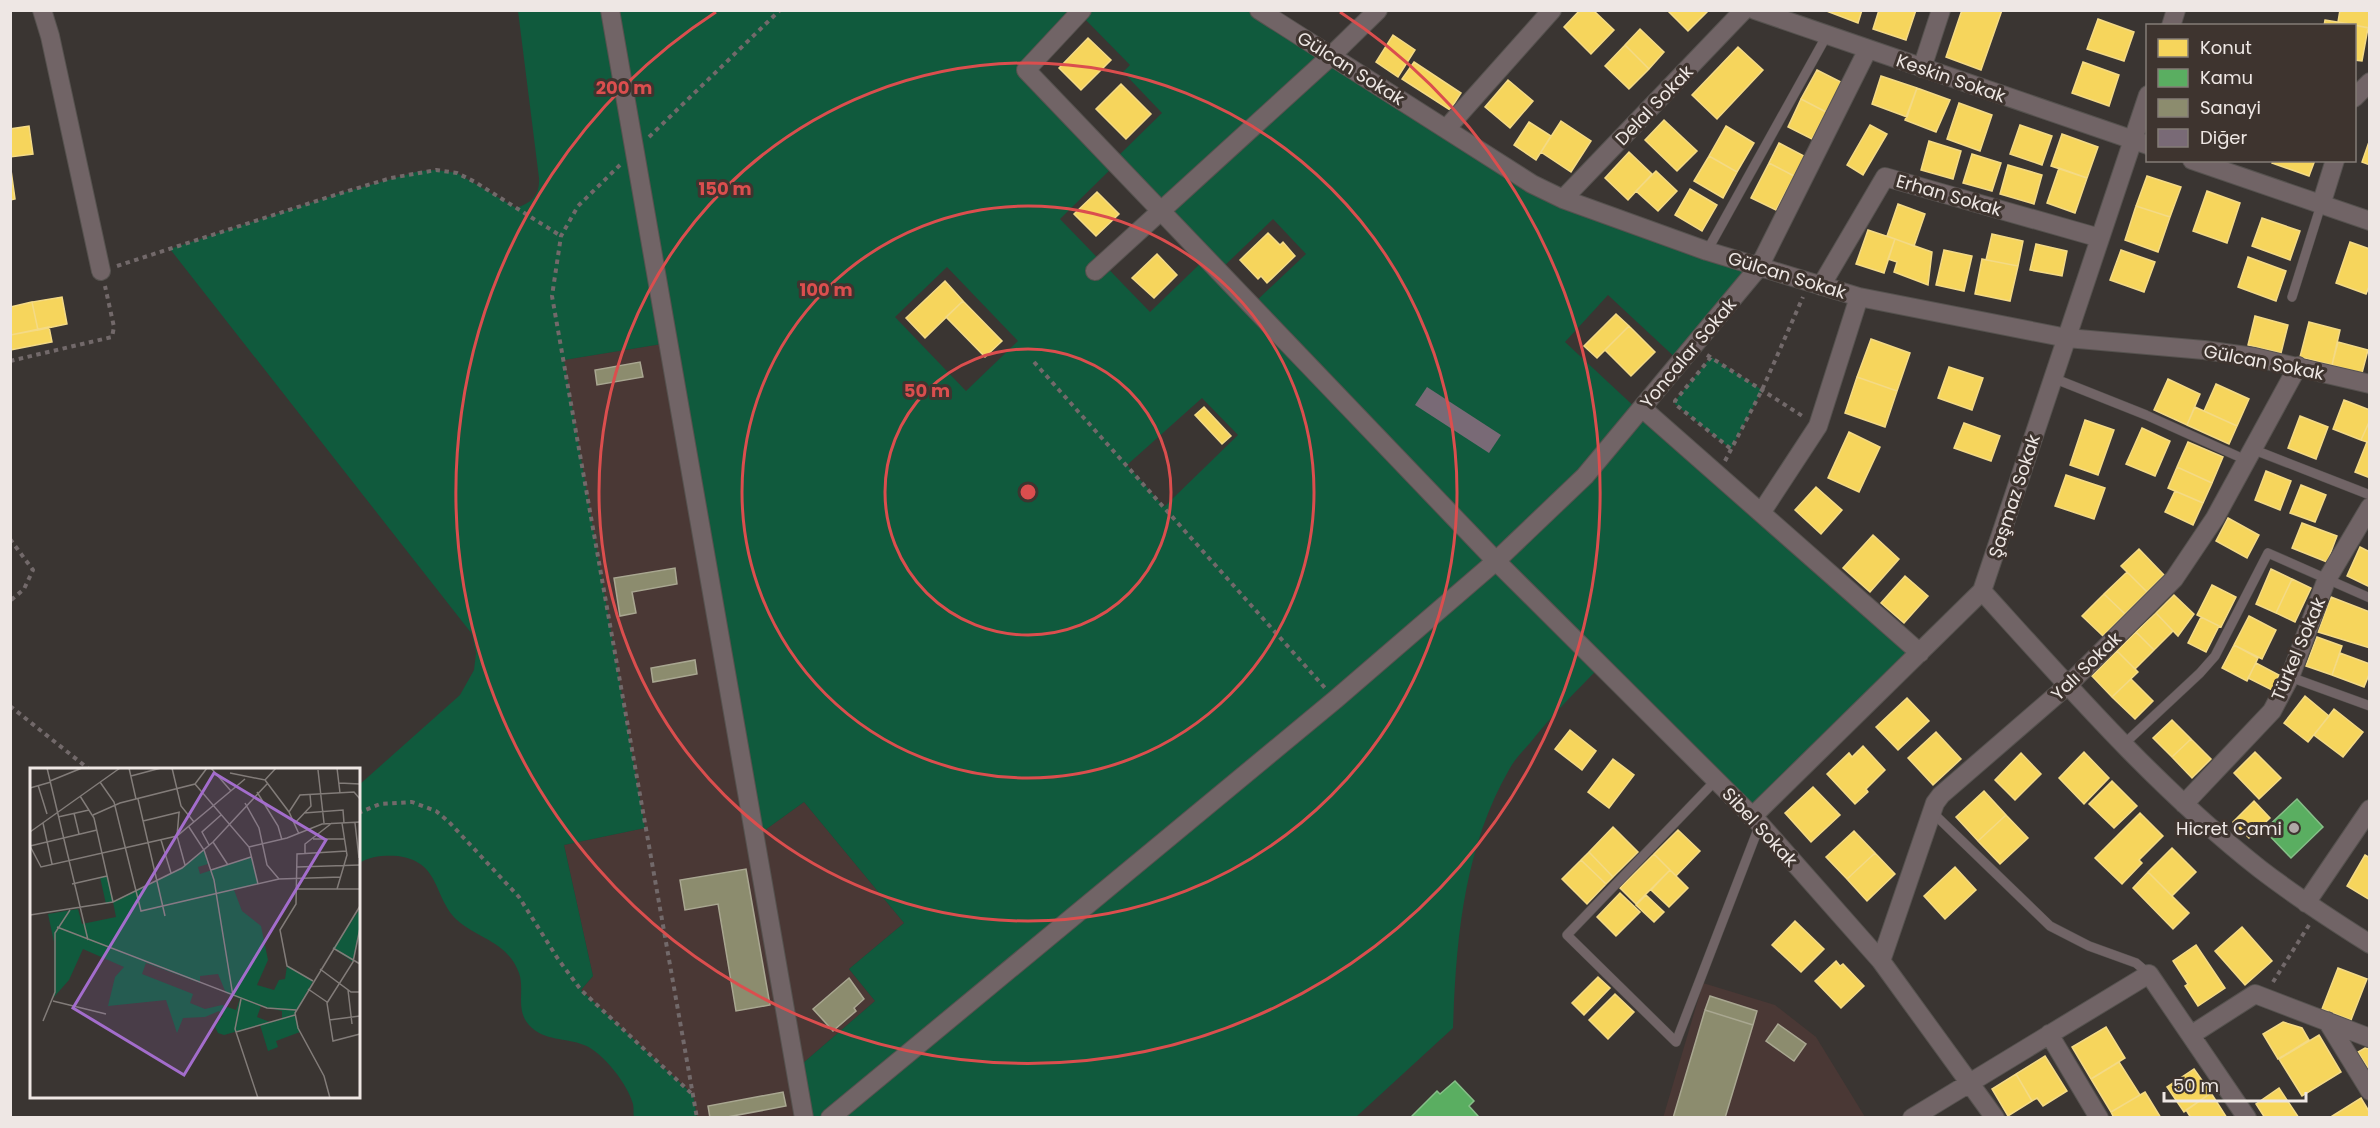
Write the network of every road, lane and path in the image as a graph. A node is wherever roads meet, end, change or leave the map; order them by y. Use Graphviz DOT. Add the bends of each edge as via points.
graph roads {
  1 [pos="42,10"];
  2 [pos="610,10"];
  3 [pos="780,10"];
  4 [pos="1082,10"];
  5 [pos="1259,10"];
  6 [pos="1378,10"];
  7 [pos="1552,10"];
  8 [pos="1744,10"];
  9 [pos="1755,10"];
  10 [pos="1941,10"];
  11 [pos="1827,35"];
  12 [pos="1868,49"];
  13 [pos="1332,56"];
  14 [pos="1922,68"];
  15 [pos="2370,82"];
  16 [pos="2356,97"];
  17 [pos="2146,107"];
  18 [pos="1446,129"];
  19 [pos="2140,142"];
  20 [pos="634,152"];
  21 [pos="2198,162"];
  22 [pos="2334,162"];
  23 [pos="1563,199"];
  24 [pos="2321,205"];
  25 [pos="1161,211"];
  26 [pos="2370,221"];
  27 [pos="561,236"];
  28 [pos="2100,238"];
  29 [pos="1707,251"];
  30 [pos="1759,267"];
  31 [pos="1095,271"];
  32 [pos="101,272"];
  33 [pos="1815,284"];
  34 [pos="1859,297"];
  35 [pos="2292,297"];
  36 [pos="2067,338"];
  37 [pos="1694,346"];
  38 [pos="1711,357"];
  39 [pos="10,361"];
  40 [pos="1034,362"];
  41 [pos="2298,366"];
  42 [pos="2053,378"];
  43 [pos="2370,384"];
  44 [pos="1762,390"];
  45 [pos="1642,408"];
  46 [pos="1818,426"];
  47 [pos="1731,449"];
  48 [pos="2249,455"];
  49 [pos="1718,475"];
  50 [pos="2370,495"];
  51 [pos="2370,507"];
  52 [pos="1761,513"];
  53 [pos="10,540"];
  54 [pos="1496,561"];
  55 [pos="2326,581"];
  56 [pos="1983,591"];
  57 [pos="2370,598"];
  58 [pos="10,601"];
  59 [pos="1920,653"];
  60 [pos="2290,677"];
  61 [pos="2068,685"];
  62 [pos="1336,699"];
  63 [pos="10,706"];
  64 [pos="2370,706"];
  65 [pos="2124,744"];
  66 [pos="88,768"];
  67 [pos="1716,780"];
  68 [pos="2184,804"];
  69 [pos="2370,808"];
  70 [pos="360,812"];
  71 [pos="1932,812"];
  72 [pos="1756,821"];
  73 [pos="2363,828"];
  74 [pos="2312,907"];
  75 [pos="2370,944"];
  76 [pos="1881,961"];
  77 [pos="2149,974"];
  78 [pos="2255,994"];
  79 [pos="2327,1021"];
  80 [pos="2049,1034"];
  81 [pos="2191,1035"];
  82 [pos="2370,1038"];
  83 [pos="1971,1082"];
  84 [pos="2370,1090"];
  85 [pos="693,1095"];
  86 [pos="697,1118"];
  87 [pos="804,1118"];
  88 [pos="830,1118"];
  89 [pos="1912,1118"];
  90 [pos="1995,1118"];
  91 [pos="2099,1118"];
  92 [pos="2247,1118"];
  1 -- 32 [label="street"];
  2 -- 20 [label="street"];
  3 -- 20 [label="path"];
  4 -- 25 [label="street, Sibel Sokak" via="1026,70"];
  5 -- 13 [label="street, Gülcan Sokak"];
  6 -- 13 [label="street"];
  7 -- 18 [label="street"];
  8 -- 23 [label="street, Delal Sokak"];
  9 -- 11 [label="street, Keskin Sokak"];
  10 -- 14 [label="street"];
  11 -- 12 [label="street, Keskin Sokak"];
  11 -- 29 [label="lane"];
  12 -- 14 [label="street, Keskin Sokak"];
  12 -- 30 [label="street, Yoncalar Sokak"];
  13 -- 18 [label="street, Gülcan Sokak"];
  13 -- 25 [label="street"];
  14 -- 19 [label="street, Keskin Sokak"];
  15 -- 16 [label="street"];
  17 -- 19 [label="street, Şaşmaz Sokak"];
  18 -- 23 [label="street, Gülcan Sokak" via="1532,184"];
  19 -- 28 [label="street, Şaşmaz Sokak"];
  20 -- 27 [label="path" via="578,206"];
  20 -- 87 [label="street"];
  21 -- 24 [label="street"];
  22 -- 24 [label="street"];
  23 -- 29 [label="street, Gülcan Sokak"];
  24 -- 26 [label="street"];
  24 -- 35 [label="lane"];
  25 -- 31 [label="street"];
  25 -- 54 [label="street, Sibel Sokak"];
  27 -- 32 [label="path" via="475,182 457,173 436,170 338,194"];
  27 -- 85 [label="path" via="552,296"];
  28 -- 33 [label="street, Erhan Sokak" via="1885,177"];
  28 -- 36 [label="street, Şaşmaz Sokak"];
  29 -- 30 [label="street, Gülcan Sokak"];
  30 -- 33 [label="street, Gülcan Sokak"];
  30 -- 37 [label="street, Yoncalar Sokak"];
  32 -- 39 [label="path" via="114,327 112,337"];
  33 -- 34 [label="street, Gülcan Sokak"];
  33 -- 44 [label="path"];
  34 -- 36 [label="street, Gülcan Sokak"];
  34 -- 46 [label="street"];
  36 -- 41 [label="street, Gülcan Sokak" via="2204,350"];
  36 -- 42 [label="street, Şaşmaz Sokak"];
  37 -- 38 [label="path"];
  37 -- 45 [label="street, Yoncalar Sokak"];
  38 -- 44 [label="path"];
  38 -- 47 [label="path" via="1675,404"];
  40 -- 62 [label="path"];
  41 -- 43 [label="street, Gülcan Sokak"];
  41 -- 48 [label="street, Yalı Sokak"];
  42 -- 48 [label="lane"];
  42 -- 56 [label="street, Şaşmaz Sokak"];
  44 -- 46 [label="path"];
  44 -- 47 [label="path"];
  45 -- 49 [label="street"];
  45 -- 54 [label="street, Yoncalar Sokak" via="1585,476"];
  46 -- 52 [label="street"];
  47 -- 49 [label="path"];
  48 -- 50 [label="lane"];
  48 -- 61 [label="street, Yalı Sokak" via="2215,518 2174,579"];
  49 -- 52 [label="street"];
  51 -- 55 [label="street, Türkel Sokak"];
  52 -- 59 [label="street"];
  53 -- 58 [label="path" via="33,570 24,589"];
  54 -- 62 [label="street, Yoncalar Sokak"];
  54 -- 67 [label="street, Sibel Sokak"];
  55 -- 57 [label="lane"];
  55 -- 60 [label="street, Türkel Sokak"];
  55 -- 65 [label="lane" via="2268,554 2215,656"];
  56 -- 59 [label="street, Şaşmaz Sokak"];
  56 -- 61 [label="street"];
  59 -- 72 [label="street, Şaşmaz Sokak"];
  60 -- 64 [label="lane"];
  60 -- 68 [label="street, Türkel Sokak" via="2272,711"];
  61 -- 65 [label="street"];
  61 -- 71 [label="street, Yalı Sokak" via="1941,795"];
  62 -- 88 [label="street, Yoncalar Sokak"];
  63 -- 66 [label="path"];
  65 -- 68 [label="street"];
  67 -- 72 [label="street, Sibel Sokak"];
  67 -- 72 [label="lane" via="1567,935 1676,1042"];
  68 -- 74 [label="street"];
  69 -- 73 [label="street"];
  70 -- 85 [label="path" via="401,801 424,806 449,822 519,897 581,990"];
  71 -- 76 [label="street, Yalı Sokak"];
  71 -- 77 [label="lane" via="2050,926 2136,963"];
  72 -- 76 [label="street, Sibel Sokak"];
  73 -- 74 [label="street"];
  74 -- 75 [label="street"];
  74 -- 78 [label="path" via="2275,980"];
  76 -- 83 [label="street, Sibel Sokak"];
  77 -- 80 [label="street"];
  77 -- 81 [label="street"];
  78 -- 79 [label="street"];
  78 -- 81 [label="street"];
  79 -- 82 [label="street"];
  79 -- 84 [label="street"];
  80 -- 83 [label="street"];
  80 -- 91 [label="street"];
  81 -- 92 [label="street"];
  83 -- 89 [label="street"];
  83 -- 90 [label="street, Sibel Sokak"];
  85 -- 86 [label="path"];
}
